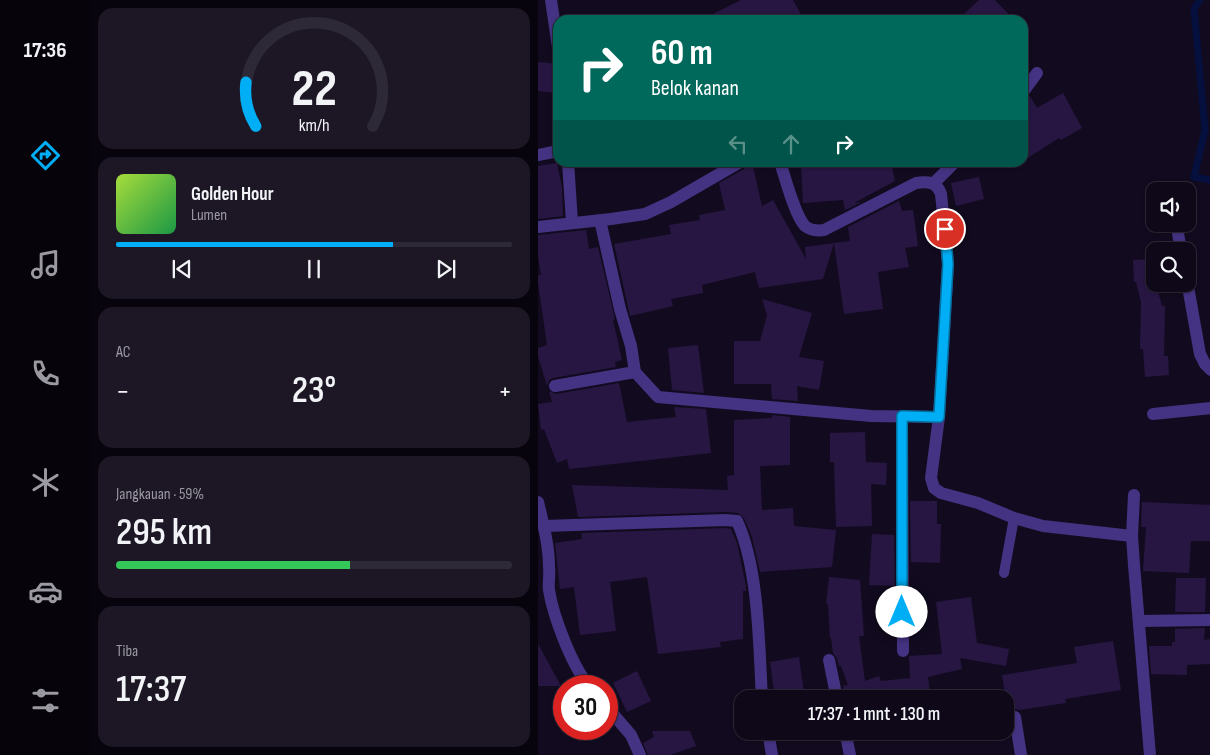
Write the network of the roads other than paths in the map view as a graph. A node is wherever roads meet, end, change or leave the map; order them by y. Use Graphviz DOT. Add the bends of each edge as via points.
graph roads {
  1 [pos="551,0"];
  2 [pos="553,15"];
  3 [pos="1037,73"];
  4 [pos="1028,85"];
  5 [pos="553,152"];
  6 [pos="538,155"];
  7 [pos="568,167"];
  8 [pos="731,167"];
  9 [pos="782,167"];
  10 [pos="950,167"];
  11 [pos="934,183"];
  12 [pos="600,220"];
  13 [pos="572,222"];
  14 [pos="538,227"];
  15 [pos="1178,233"];
  16 [pos="1180,242"];
  17 [pos="1189,292"];
  18 [pos="1210,370"];
  19 [pos="635,372"];
  20 [pos="555,386"];
  21 [pos="1210,408"];
  22 [pos="1153,414"];
  23 [pos="902,416"];
  24 [pos="939,417"];
  25 [pos="1134,495"];
  26 [pos="538,502"];
  27 [pos="1014,518"];
  28 [pos="544,526"];
  29 [pos="1132,536"];
  30 [pos="1004,573"];
  31 [pos="1210,620"];
  32 [pos="1140,621"];
  33 [pos="902,651"];
  34 [pos="829,660"];
  35 [pos="583,675"];
  36 [pos="761,690"];
  37 [pos="835,690"];
  38 [pos="1015,716"];
  39 [pos="618,720"];
  40 [pos="770,740"];
  41 [pos="847,740"];
  42 [pos="640,755"];
  43 [pos="772,755"];
  44 [pos="850,755"];
  45 [pos="1021,755"];
  46 [pos="1150,755"];
  1 -- 2 [label="street"];
  3 -- 4 [label="street"];
  5 -- 6 [label="street"];
  7 -- 13 [label="street"];
  8 -- 12 [label="street" via="645,214"];
  9 -- 11 [label="street" via="800,218 814,231 824,230 916,183"];
  10 -- 11 [label="street"];
  11 -- 24 [label="street" via="942,194 948,264"];
  12 -- 13 [label="street"];
  12 -- 19 [label="street"];
  13 -- 14 [label="street"];
  15 -- 16 [label="street"];
  17 -- 18 [label="street" via="1200,354"];
  19 -- 20 [label="street"];
  19 -- 23 [label="street" via="658,396 870,416"];
  21 -- 22 [label="street"];
  23 -- 24 [label="street"];
  23 -- 33 [label="street"];
  24 -- 27 [label="street" via="931,478 934,488"];
  25 -- 29 [label="street"];
  26 -- 28 [label="street"];
  27 -- 29 [label="street" via="1043,526"];
  27 -- 30 [label="lane"];
  28 -- 35 [label="street" via="552,607 568,649"];
  28 -- 36 [label="street" via="736,521 754,591"];
  29 -- 32 [label="street"];
  31 -- 32 [label="street"];
  32 -- 46 [label="street"];
  34 -- 37 [label="street"];
  38 -- 45 [label="street"];
  39 -- 42 [label="street" via="631,735"];
  40 -- 43 [label="street"];
  41 -- 44 [label="street"];
}
